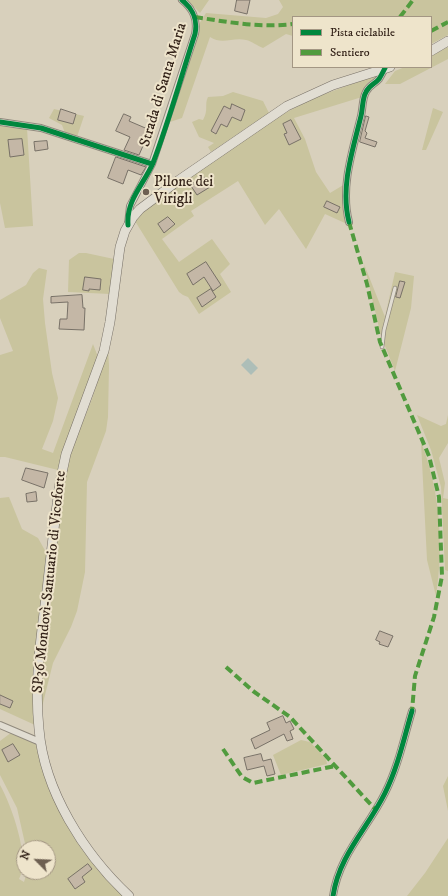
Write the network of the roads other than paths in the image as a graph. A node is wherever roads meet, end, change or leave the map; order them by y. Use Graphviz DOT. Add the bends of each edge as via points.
graph roads {
  1 [pos="182,0"];
  2 [pos="448,41"];
  3 [pos="432,50"];
  4 [pos="388,68"];
  5 [pos="0,122"];
  6 [pos="152,164"];
  7 [pos="349,222"];
  8 [pos="128,224"];
  9 [pos="394,288"];
  10 [pos="382,347"];
  11 [pos="412,711"];
  12 [pos="0,725"];
  13 [pos="40,742"];
  14 [pos="129,896"];
  15 [pos="333,896"];
  1 -- 6 [label="street, Strada di Santa Maria" via="194,13 195,31"];
  2 -- 3 [label="main road"];
  4 -- 7 [label="street" via="364,95 347,182 346,203"];
  4 -- 8 [label="main road, SP36 Mondovì-Santuario di Vicoforte" via="320,91 280,111 161,193 137,212"];
  5 -- 6 [label="street" via="41,128"];
  6 -- 8 [label="street, Strada di Santa Maria" via="130,206"];
  8 -- 13 [label="main road, SP36 Mondovì-Santuario di Vicoforte" via="120,247 106,345 66,454 60,482 38,675"];
  9 -- 10 [label="lane"];
  11 -- 15 [label="street" via="390,783 348,852 336,880"];
  12 -- 13 [label="street"];
  13 -- 14 [label="main road, SP36 Mondovì-Santuario di Vicoforte" via="68,819 99,864"];
}
